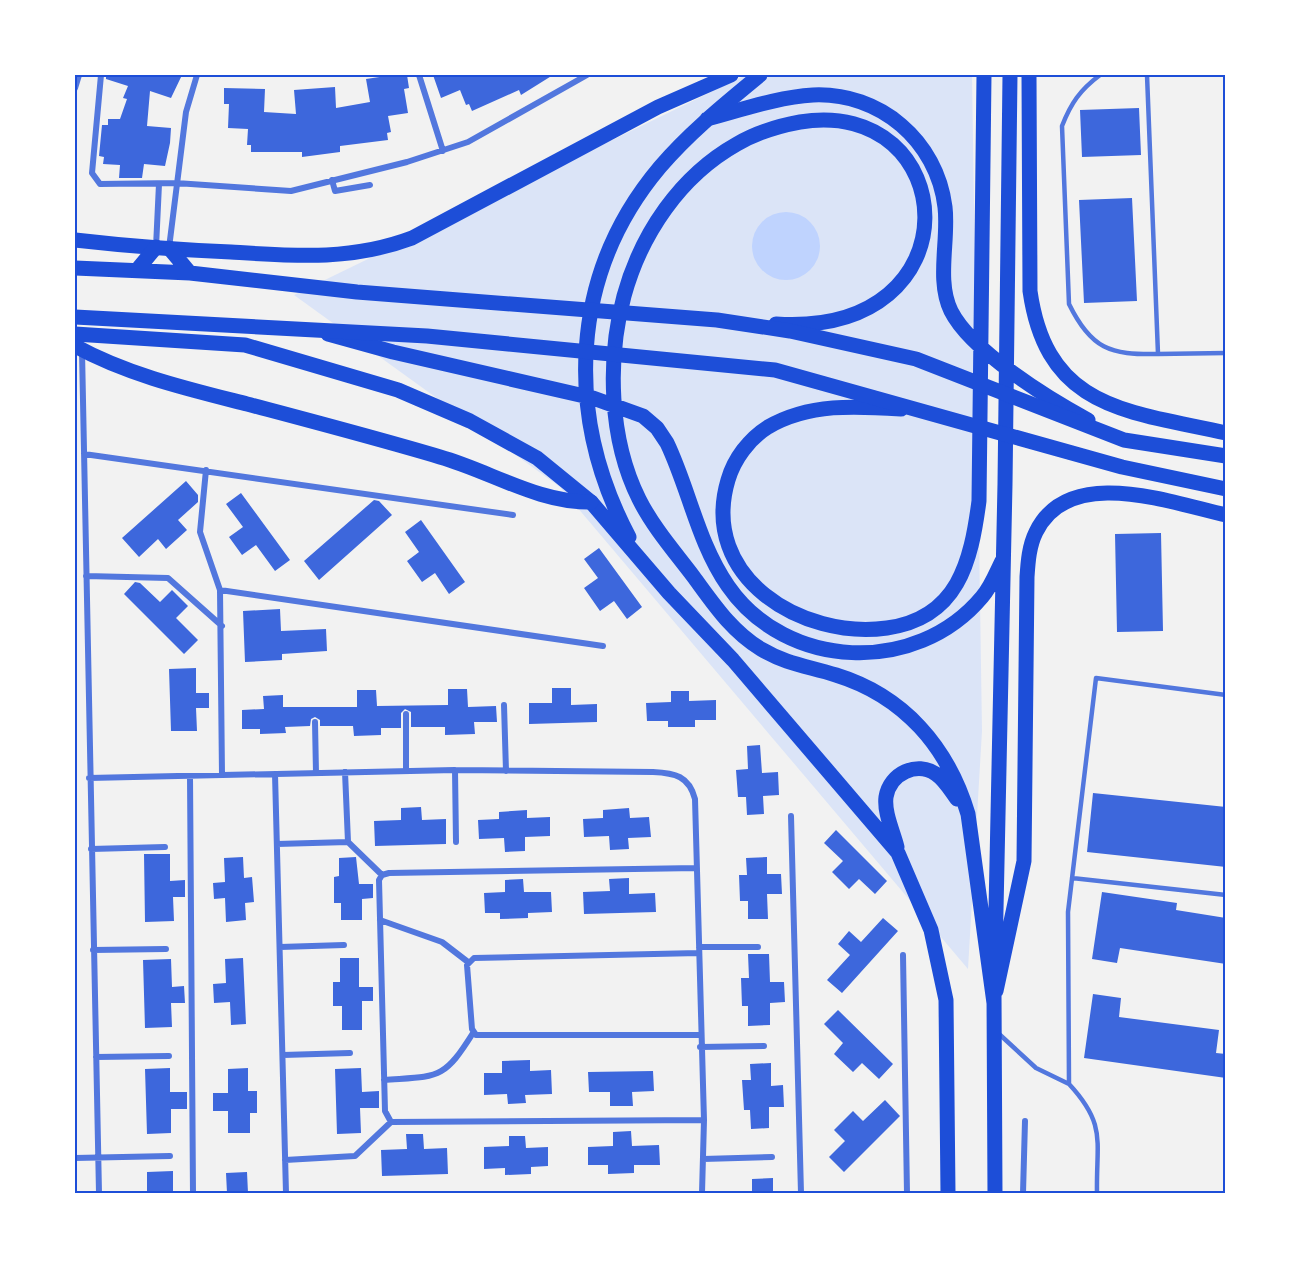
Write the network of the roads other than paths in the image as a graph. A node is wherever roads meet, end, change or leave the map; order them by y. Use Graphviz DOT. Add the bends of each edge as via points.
graph roads {
  1 [pos="79,75"];
  2 [pos="101,75"];
  3 [pos="197,75"];
  4 [pos="419,75"];
  5 [pos="587,75"];
  6 [pos="731,75"];
  7 [pos="760,75"];
  8 [pos="984,75"];
  9 [pos="1010,75"];
  10 [pos="1029,75"];
  11 [pos="1100,75"];
  12 [pos="1147,75"];
  13 [pos="75,88"];
  14 [pos="707,119"];
  15 [pos="443,151"];
  16 [pos="332,180"];
  17 [pos="176,183"];
  18 [pos="159,184"];
  19 [pos="370,185"];
  20 [pos="75,240"];
  21 [pos="162,248"];
  22 [pos="75,268"];
  23 [pos="137,270"];
  24 [pos="190,273"];
  25 [pos="75,317"];
  26 [pos="717,320"];
  27 [pos="323,332"];
  28 [pos="77,338"];
  29 [pos="1226,353"];
  30 [pos="1158,354"];
  31 [pos="926,411"];
  32 [pos="1226,433"];
  33 [pos="1124,440"];
  34 [pos="84,454"];
  35 [pos="1226,456"];
  36 [pos="206,470"];
  37 [pos="1226,489"];
  38 [pos="591,502"];
  39 [pos="513,515"];
  40 [pos="1226,515"];
  41 [pos="640,558"];
  42 [pos="1004,559"];
  43 [pos="86,576"];
  44 [pos="220,590"];
  45 [pos="222,626"];
  46 [pos="603,646"];
  47 [pos="1226,696"];
  48 [pos="504,705"];
  49 [pos="406,714"];
  50 [pos="315,722"];
  51 [pos="455,770"];
  52 [pos="406,771"];
  53 [pos="506,771"];
  54 [pos="345,772"];
  55 [pos="315,773"];
  56 [pos="275,774"];
  57 [pos="222,775"];
  58 [pos="190,776"];
  59 [pos="89,778"];
  60 [pos="968,814"];
  61 [pos="791,816"];
  62 [pos="348,842"];
  63 [pos="456,842"];
  64 [pos="277,844"];
  65 [pos="165,847"];
  66 [pos="91,849"];
  67 [pos="898,852"];
  68 [pos="697,868"];
  69 [pos="382,875"];
  70 [pos="1072,878"];
  71 [pos="1226,895"];
  72 [pos="380,920"];
  73 [pos="344,945"];
  74 [pos="758,946"];
  75 [pos="280,948"];
  76 [pos="93,950"];
  77 [pos="166,950"];
  78 [pos="699,950"];
  79 [pos="903,955"];
  80 [pos="468,962"];
  81 [pos="994,1003"];
  82 [pos="994,1030"];
  83 [pos="473,1033"];
  84 [pos="700,1035"];
  85 [pos="764,1046"];
  86 [pos="700,1047"];
  87 [pos="350,1053"];
  88 [pos="283,1054"];
  89 [pos="169,1056"];
  90 [pos="96,1057"];
  91 [pos="384,1080"];
  92 [pos="1069,1084"];
  93 [pos="704,1120"];
  94 [pos="1025,1121"];
  95 [pos="391,1122"];
  96 [pos="170,1156"];
  97 [pos="98,1157"];
  98 [pos="772,1157"];
  99 [pos="75,1158"];
  100 [pos="703,1159"];
  101 [pos="285,1160"];
  102 [pos="99,1193"];
  103 [pos="193,1193"];
  104 [pos="286,1193"];
  105 [pos="702,1193"];
  106 [pos="801,1193"];
  107 [pos="907,1193"];
  108 [pos="948,1193"];
  109 [pos="995,1193"];
  110 [pos="1023,1193"];
  111 [pos="1097,1193"];
  1 -- 13 [label="street"];
  2 -- 18 [label="street" via="92,173 95,181 105,185"];
  3 -- 17 [label="street" via="186,112"];
  4 -- 15 [label="street"];
  5 -- 15 [label="street" via="468,142"];
  6 -- 21 [label="main road" via="658,107 392,246 345,256"];
  7 -- 14 [label="main road"];
  8 -- 31 [label="main road" via="979,501 962,576 945,601 922,618 876,630 843,629 795,616 767,598 735,559 725,532 723,504 730,474 745,447 769,427 791,417 840,407"];
  9 -- 42 [label="main road"];
  10 -- 32 [label="main road" via="1030,291 1035,322 1047,351 1089,396 1118,409"];
  11 -- 30 [label="lane" via="1072,102 1062,126 1069,304 1079,324 1110,351"];
  12 -- 30 [label="lane"];
  14 -- 33 [label="main road" via="789,98 824,95 863,102 900,123 920,144 940,181 945,209 946,297 956,319 992,355 1054,402"];
  14 -- 41 [label="main road" via="640,194 623,222 598,284 588,338 585,382 593,448 613,506"];
  15 -- 16 [label="street"];
  16 -- 17 [label="street" via="291,191"];
  16 -- 19 [label="street" via="334,191"];
  17 -- 18 [label="street"];
  17 -- 21 [label="street"];
  18 -- 21 [label="street"];
  20 -- 21 [label="main road"];
  21 -- 23 [label="main road"];
  21 -- 24 [label="main road"];
  22 -- 23 [label="main road"];
  23 -- 24 [label="main road"];
  24 -- 26 [label="main road" via="357,292"];
  25 -- 27 [label="main road"];
  26 -- 33 [label="main road" via="790,331 916,359"];
  26 -- 60 [label="main road" via="806,325 860,313 888,296 909,273 920,250 925,213 920,188 902,155 884,138 850,122 812,120 766,130 704,165 651,232 627,284 613,368 614,397 623,453 638,497 717,611 758,648 791,664 852,681 905,711 942,754"];
  27 -- 31 [label="main road" via="427,336 775,370"];
  27 -- 42 [label="main road" via="593,398 635,412 662,435 714,562 741,602 771,627 806,645 864,654 921,641 963,616 984,595"];
  28 -- 34 [label="street"];
  28 -- 38 [label="main road" via="100,359 159,380 442,458 547,498"];
  28 -- 38 [label="main road" via="245,345 398,390 470,421 537,458"];
  29 -- 30 [label="lane"];
  31 -- 37 [label="main road" via="1122,467"];
  33 -- 35 [label="main road"];
  34 -- 36 [label="street"];
  34 -- 43 [label="street"];
  36 -- 39 [label="street"];
  36 -- 44 [label="street" via="200,532"];
  38 -- 41 [label="main road"];
  40 -- 81 [label="main road" via="1130,494 1102,492 1086,494 1056,508 1035,534 1027,577 1024,861"];
  41 -- 67 [label="main road"];
  42 -- 81 [label="main road"];
  43 -- 45 [label="street" via="168,578"];
  43 -- 59 [label="street"];
  44 -- 45 [label="street"];
  44 -- 46 [label="street"];
  45 -- 57 [label="street"];
  47 -- 70 [label="lane" via="1096,678"];
  48 -- 53 [label="street"];
  49 -- 52 [label="street"];
  50 -- 55 [label="street"];
  51 -- 52 [label="street"];
  51 -- 53 [label="street"];
  51 -- 63 [label="street"];
  52 -- 54 [label="street"];
  53 -- 68 [label="street" via="671,773 684,778 695,799"];
  54 -- 55 [label="street"];
  54 -- 62 [label="street"];
  55 -- 56 [label="street"];
  56 -- 57 [label="street"];
  56 -- 64 [label="street"];
  57 -- 58 [label="street"];
  58 -- 59 [label="street"];
  58 -- 103 [label="street"];
  59 -- 66 [label="street"];
  60 -- 67 [label="main road" via="934,773 919,769 903,772 891,783 886,798"];
  60 -- 81 [label="main road"];
  61 -- 106 [label="street"];
  62 -- 64 [label="street"];
  62 -- 69 [label="street"];
  64 -- 75 [label="street"];
  65 -- 66 [label="street"];
  66 -- 76 [label="street"];
  67 -- 108 [label="main road" via="931,930 946,999"];
  68 -- 69 [label="street" via="459,870"];
  68 -- 78 [label="street"];
  69 -- 72 [label="street"];
  70 -- 71 [label="lane"];
  70 -- 92 [label="lane" via="1068,912"];
  72 -- 80 [label="street" via="442,942"];
  72 -- 91 [label="street"];
  73 -- 75 [label="street"];
  74 -- 78 [label="street"];
  75 -- 88 [label="street"];
  76 -- 77 [label="street"];
  76 -- 90 [label="street"];
  78 -- 80 [label="street" via="474,958"];
  78 -- 84 [label="street"];
  79 -- 107 [label="street"];
  80 -- 83 [label="street"];
  81 -- 82 [label="main road"];
  82 -- 92 [label="lane" via="1031,1064"];
  82 -- 109 [label="main road"];
  83 -- 84 [label="street"];
  83 -- 91 [label="street" via="456,1061 441,1074"];
  84 -- 86 [label="street"];
  85 -- 86 [label="street"];
  86 -- 93 [label="street"];
  87 -- 88 [label="street"];
  88 -- 101 [label="street"];
  89 -- 90 [label="street"];
  90 -- 97 [label="street"];
  91 -- 95 [label="street" via="385,1111"];
  92 -- 111 [label="lane" via="1096,1120"];
  93 -- 95 [label="street"];
  93 -- 100 [label="street"];
  94 -- 110 [label="street"];
  95 -- 101 [label="street" via="355,1156"];
  96 -- 97 [label="street"];
  97 -- 99 [label="street"];
  97 -- 102 [label="street"];
  98 -- 100 [label="street"];
  100 -- 105 [label="street"];
  101 -- 104 [label="street"];
}
